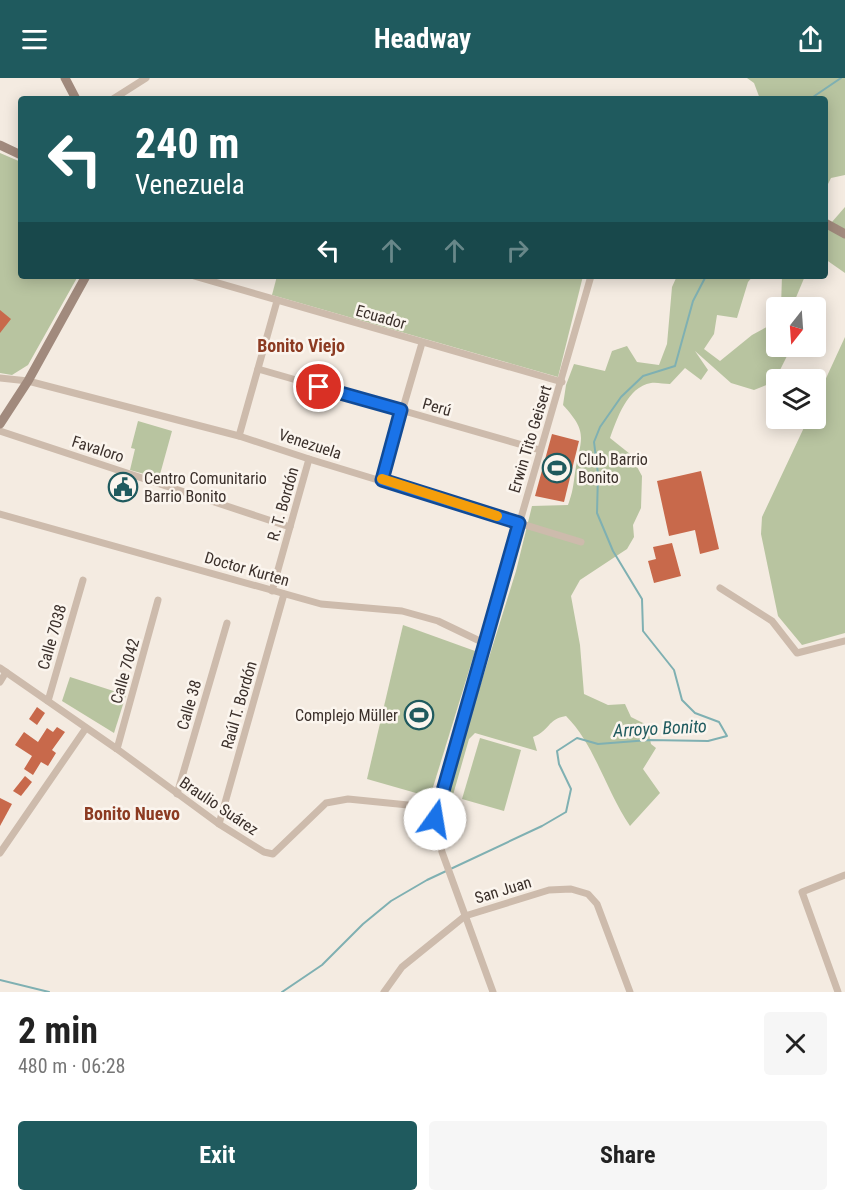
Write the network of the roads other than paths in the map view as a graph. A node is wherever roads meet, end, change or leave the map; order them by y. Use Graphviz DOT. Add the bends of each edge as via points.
graph roads {
  1 [pos="65,78"];
  2 [pos="146,78"];
  3 [pos="74,96"];
  4 [pos="118,96"];
  5 [pos="0,145"];
  6 [pos="18,154"];
  7 [pos="828,225"];
  8 [pos="845,234"];
  9 [pos="84,279"];
  10 [pos="204,279"];
  11 [pos="590,279"];
  12 [pos="277,301"];
  13 [pos="422,343"];
  14 [pos="258,369"];
  15 [pos="0,378"];
  16 [pos="28,381"];
  17 [pos="562,382"];
  18 [pos="401,410"];
  19 [pos="0,424"];
  20 [pos="0,431"];
  21 [pos="239,436"];
  22 [pos="540,450"];
  23 [pos="309,459"];
  24 [pos="382,480"];
  25 [pos="0,514"];
  26 [pos="519,523"];
  27 [pos="290,527"];
  28 [pos="581,542"];
  29 [pos="83,580"];
  30 [pos="720,588"];
  31 [pos="272,591"];
  32 [pos="284,594"];
  33 [pos="159,600"];
  34 [pos="226,623"];
  35 [pos="845,641"];
  36 [pos="486,644"];
  37 [pos="3,670"];
  38 [pos="0,682"];
  39 [pos="48,701"];
  40 [pos="87,728"];
  41 [pos="117,749"];
  42 [pos="177,794"];
  43 [pos="438,808"];
  44 [pos="219,824"];
  45 [pos="0,853"];
  46 [pos="845,875"];
  47 [pos="465,916"];
  48 [pos="384,992"];
  49 [pos="493,992"];
  50 [pos="630,992"];
  51 [pos="838,992"];
  1 -- 3 [label="main road"];
  2 -- 4 [label="street"];
  5 -- 6 [label="main road"];
  7 -- 8 [label="main road"];
  9 -- 16 [label="main road"];
  10 -- 12 [label="street, Ecuador"];
  11 -- 17 [label="street, Erwin Tito Geisert"];
  12 -- 13 [label="street, Ecuador"];
  12 -- 14 [label="street"];
  13 -- 17 [label="street, Ecuador"];
  13 -- 18 [label="street"];
  14 -- 18 [label="street, Perú"];
  14 -- 21 [label="street"];
  15 -- 16 [label="street, Venezuela"];
  16 -- 19 [label="main road"];
  16 -- 21 [label="street, Venezuela"];
  17 -- 22 [label="street, Erwin Tito Geisert"];
  18 -- 22 [label="street, Perú"];
  18 -- 24 [label="street"];
  20 -- 27 [label="street, Favaloro"];
  21 -- 23 [label="street, Venezuela"];
  22 -- 26 [label="street, Erwin Tito Geisert"];
  23 -- 24 [label="street, Venezuela"];
  23 -- 27 [label="street, R. T. Bordón"];
  24 -- 26 [label="street, Venezuela"];
  25 -- 31 [label="street, Doctor Kurten"];
  26 -- 28 [label="street, Venezuela"];
  26 -- 36 [label="street, Erwin Tito Geisert"];
  27 -- 31 [label="street, R. T. Bordón"];
  29 -- 39 [label="street, Calle 7038"];
  30 -- 35 [label="street" via="772,621 797,653"];
  31 -- 32 [label="street, Doctor Kurten"];
  32 -- 36 [label="street, Doctor Kurten" via="321,604 402,611 438,621"];
  32 -- 44 [label="street, Raúl T. Bordón"];
  33 -- 41 [label="street, Calle 7042"];
  34 -- 42 [label="street, Calle 38"];
  36 -- 43 [label="street, Erwin Tito Geisert"];
  37 -- 38 [label="street"];
  37 -- 39 [label="street, Braulio Suárez"];
  39 -- 40 [label="street, Braulio Suárez"];
  40 -- 41 [label="street, Braulio Suárez"];
  40 -- 45 [label="street"];
  41 -- 42 [label="street, Braulio Suárez"];
  42 -- 44 [label="street, Braulio Suárez"];
  43 -- 44 [label="street, Braulio Suárez" via="348,799 326,803 273,854"];
  43 -- 47 [label="street, Erwin Tito Geisert" via="435,819 442,852"];
  46 -- 51 [label="street" via="802,892"];
  47 -- 48 [label="street, San Juan" via="402,967"];
  47 -- 49 [label="street, Erwin Tito Geisert"];
  47 -- 50 [label="street, San Juan" via="549,890 571,889 588,894 597,904"];
}
